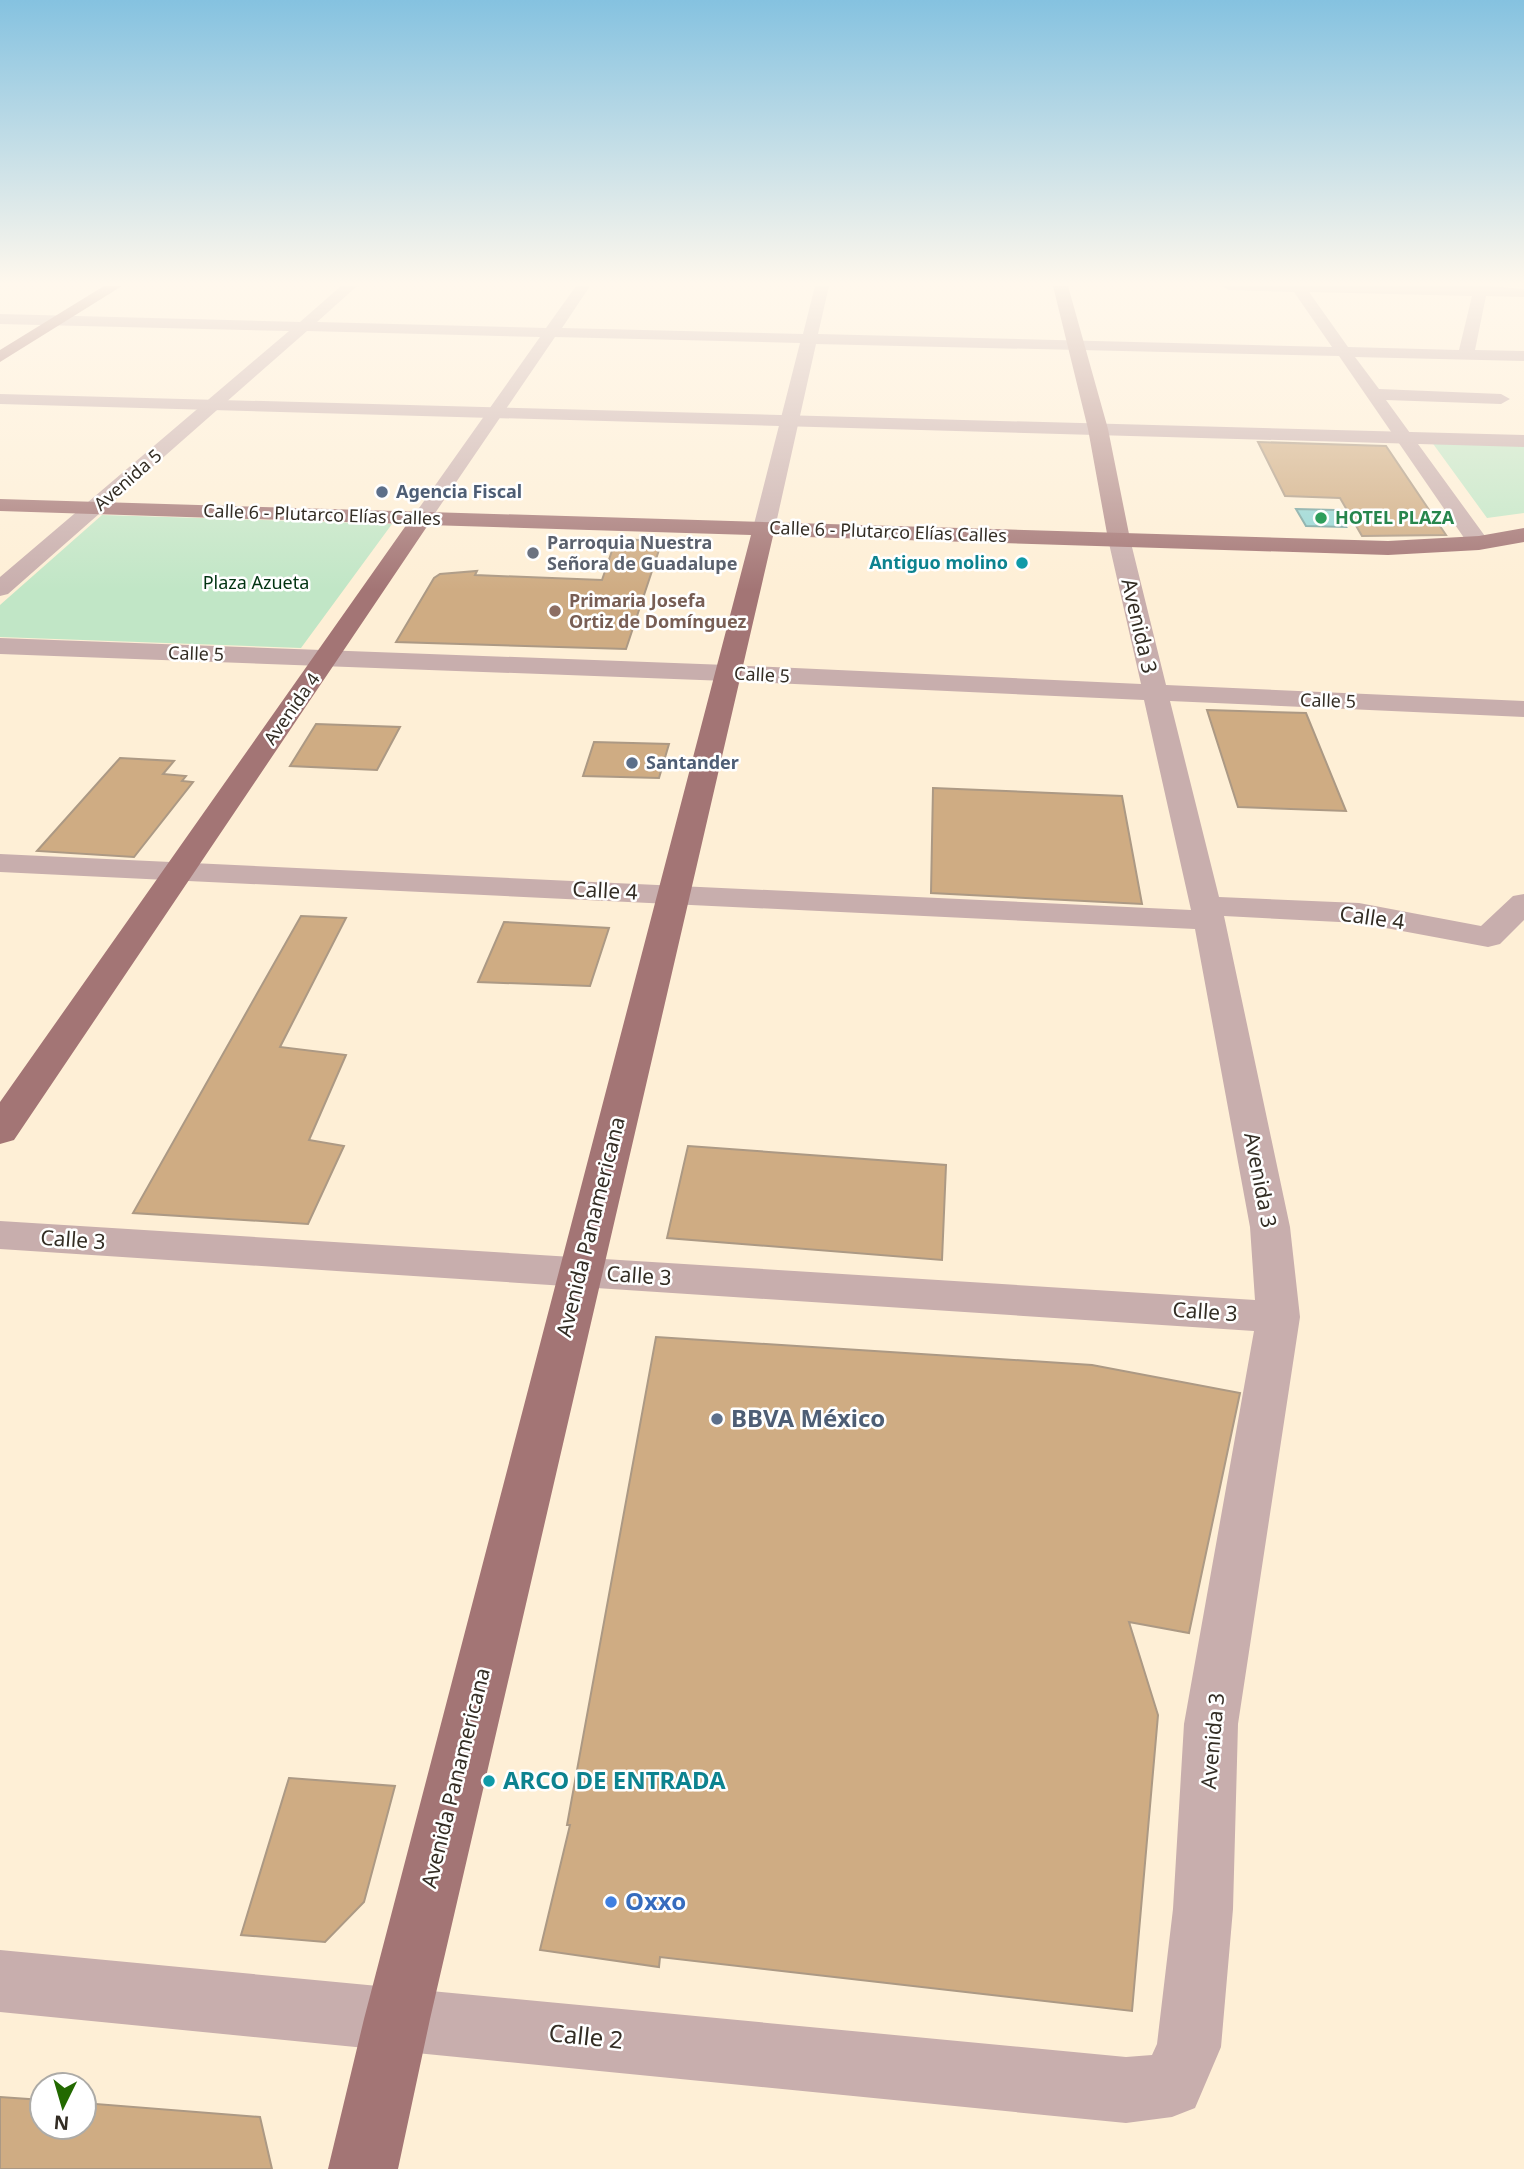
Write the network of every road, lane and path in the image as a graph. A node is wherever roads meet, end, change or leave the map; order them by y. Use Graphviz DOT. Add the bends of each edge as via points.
graph roads {
  1 [pos="234,387"];
  2 [pos="512,387"];
  3 [pos="799,387"];
  4 [pos="1087,387"];
  5 [pos="1368,387"];
  6 [pos="1373,394"];
  7 [pos="0,399"];
  8 [pos="1501,399"];
  9 [pos="214,405"];
  10 [pos="494,412"];
  11 [pos="792,420"];
  12 [pos="1098,429"];
  13 [pos="1403,436"];
  14 [pos="1524,441"];
  15 [pos="0,505"];
  16 [pos="96,508"];
  17 [pos="422,518"];
  18 [pos="764,528"];
  19 [pos="1524,535"];
  20 [pos="1119,539"];
  21 [pos="1479,544"];
  22 [pos="0,589"];
  23 [pos="0,646"];
  24 [pos="327,659"];
  25 [pos="727,673"];
  26 [pos="1154,695"];
  27 [pos="1524,709"];
  28 [pos="0,863"];
  29 [pos="179,871"];
  30 [pos="673,894"];
  31 [pos="1524,903"];
  32 [pos="1208,913"];
  33 [pos="0,1131"];
  34 [pos="0,1235"];
  35 [pos="580,1272"];
  36 [pos="1278,1317"];
  37 [pos="0,1980"];
  38 [pos="397,2019"];
  39 [pos="1172,2085"];
  40 [pos="362,2169"];
  1 -- 9 [label="street, Avenida 5"];
  2 -- 10 [label="street, Avenida 4"];
  3 -- 11 [label="street, Avenida Panamericana"];
  4 -- 12 [label="main road, Avenida 3"];
  5 -- 6 [label="street"];
  6 -- 8 [label="street"];
  6 -- 13 [label="street"];
  7 -- 9 [label="street"];
  9 -- 10 [label="street"];
  9 -- 16 [label="street, Avenida 5"];
  10 -- 11 [label="street"];
  10 -- 17 [label="street, Avenida 4"];
  11 -- 12 [label="street"];
  11 -- 18 [label="street, Avenida Panamericana"];
  12 -- 13 [label="street"];
  12 -- 20 [label="main road, Avenida 3"];
  13 -- 14 [label="street"];
  13 -- 21 [label="street"];
  15 -- 16 [label="main road, Calle 6 - Plutarco Elías Calles"];
  16 -- 17 [label="main road, Calle 6 - Plutarco Elías Calles"];
  16 -- 22 [label="street, Avenida 5"];
  17 -- 18 [label="main road, Calle 6 - Plutarco Elías Calles"];
  17 -- 24 [label="main road, Avenida 4"];
  18 -- 20 [label="main road, Calle 6 - Plutarco Elías Calles"];
  18 -- 25 [label="main road, Avenida Panamericana"];
  19 -- 21 [label="main road, Calle 6 - Plutarco Elías Calles"];
  20 -- 21 [label="main road, Calle 6 - Plutarco Elías Calles" via="1388,548"];
  20 -- 26 [label="street, Avenida 3"];
  23 -- 24 [label="street, Calle 5"];
  24 -- 25 [label="street, Calle 5"];
  24 -- 29 [label="main road, Avenida 4"];
  25 -- 26 [label="street, Calle 5"];
  25 -- 30 [label="main road, Avenida Panamericana"];
  26 -- 27 [label="street, Calle 5"];
  26 -- 32 [label="street, Avenida 3"];
  28 -- 29 [label="street, Calle 4"];
  29 -- 30 [label="street, Calle 4"];
  29 -- 33 [label="main road, Avenida 4"];
  30 -- 32 [label="street, Calle 4"];
  30 -- 35 [label="main road, Avenida Panamericana"];
  31 -- 32 [label="street, Calle 4" via="1488,937 1359,914"];
  32 -- 36 [label="street, Avenida 3" via="1270,1227"];
  34 -- 35 [label="street, Calle 3"];
  35 -- 36 [label="street, Calle 3"];
  35 -- 38 [label="main road, Avenida Panamericana"];
  36 -- 39 [label="street, Avenida 3" via="1211,1724 1203,1909 1189,2047"];
  37 -- 38 [label="street, Calle 2"];
  38 -- 39 [label="street, Calle 2" via="1126,2090"];
  38 -- 40 [label="main road, Avenida Panamericana"];
}
